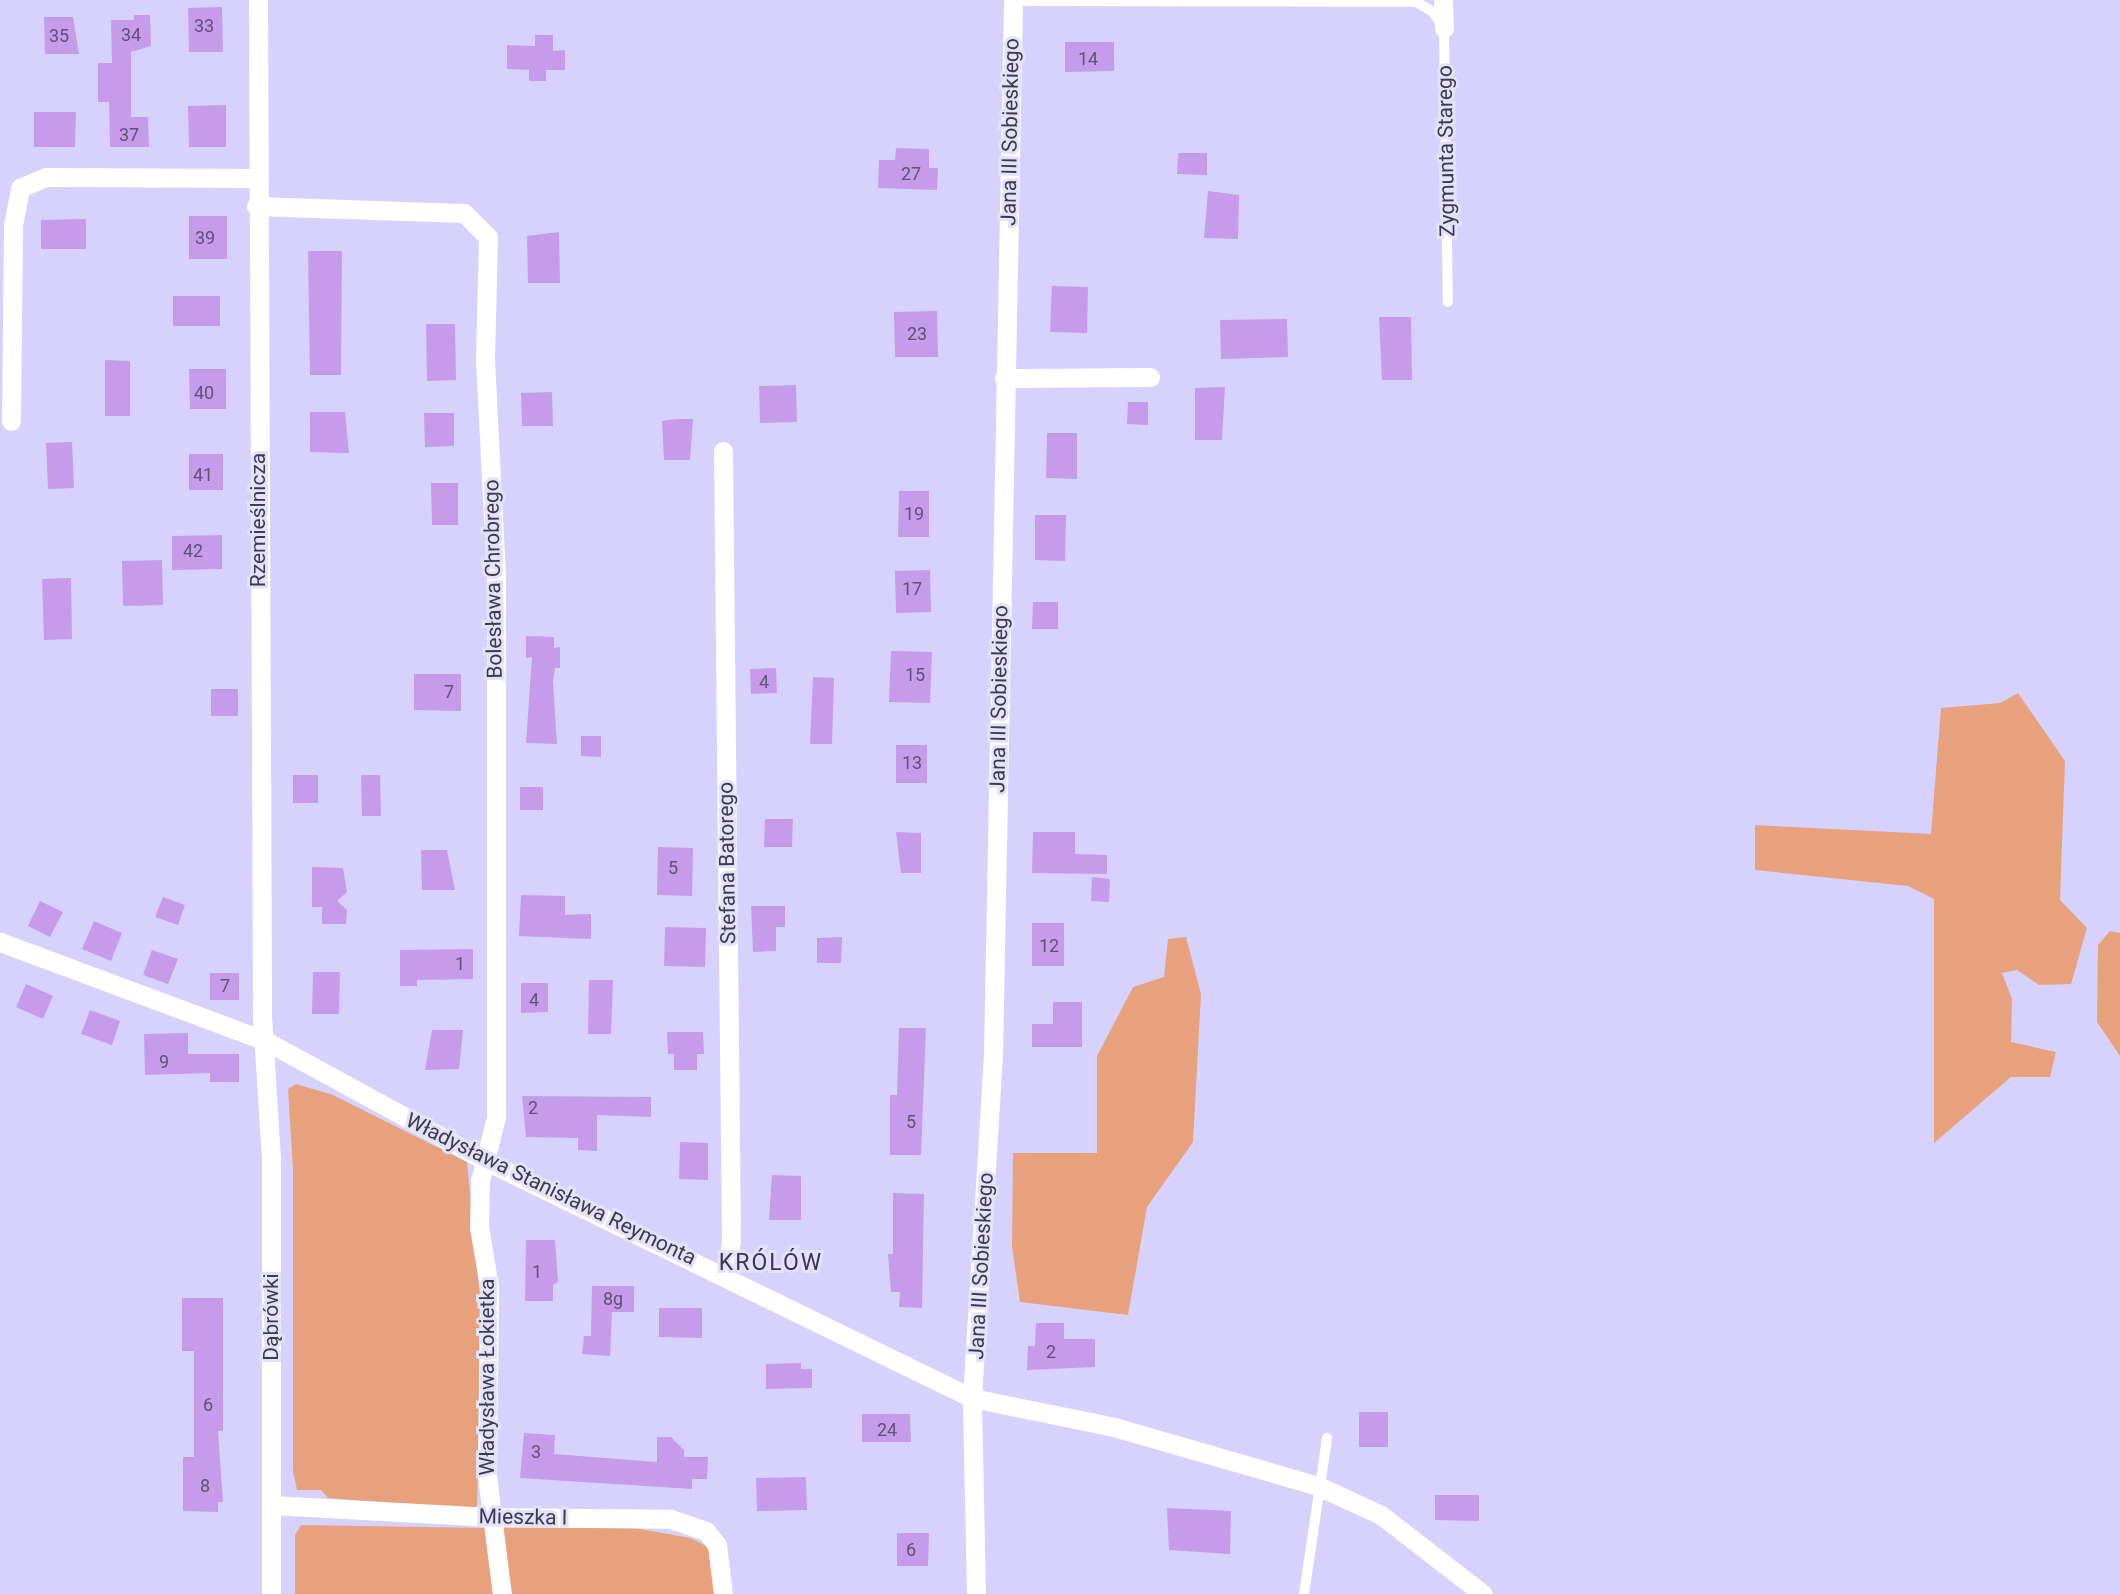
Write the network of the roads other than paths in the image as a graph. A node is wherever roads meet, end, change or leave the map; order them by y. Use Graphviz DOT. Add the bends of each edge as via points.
graph roads {
  1 [pos="258,0"];
  2 [pos="1013,0"];
  3 [pos="1443,0"];
  4 [pos="1444,28"];
  5 [pos="256,178"];
  6 [pos="257,206"];
  7 [pos="1448,302"];
  8 [pos="1150,377"];
  9 [pos="1004,379"];
  10 [pos="11,421"];
  11 [pos="723,452"];
  12 [pos="0,942"];
  13 [pos="264,1040"];
  14 [pos="488,1162"];
  15 [pos="727,1275"];
  16 [pos="972,1398"];
  17 [pos="1327,1438"];
  18 [pos="1318,1486"];
  19 [pos="271,1505"];
  20 [pos="492,1517"];
  21 [pos="271,1594"];
  22 [pos="502,1594"];
  23 [pos="723,1594"];
  24 [pos="976,1594"];
  25 [pos="1304,1594"];
  26 [pos="1483,1594"];
  1 -- 5 [label="street, Rzemieślnicza"];
  2 -- 4 [label="lane" via="1416,2 1433,12"];
  2 -- 9 [label="street, Jana III Sobieskiego"];
  3 -- 4 [label="street, Zygmunta Starego"];
  4 -- 7 [label="lane, Zygmunta Starego"];
  5 -- 6 [label="street, Rzemieślnicza"];
  5 -- 10 [label="street" via="46,177 20,188 13,225"];
  6 -- 13 [label="street, Rzemieślnicza"];
  6 -- 14 [label="street, Bolesława Chrobrego" via="464,213 488,236 485,359 496,575 496,1117"];
  8 -- 9 [label="street"];
  9 -- 16 [label="street, Jana III Sobieskiego" via="993,1054"];
  11 -- 15 [label="street, Stefana Batorego" via="731,1240"];
  12 -- 13 [label="street, Władysława Stanisława Reymonta"];
  13 -- 14 [label="street, Władysława Stanisława Reymonta"];
  13 -- 19 [label="street, Dąbrówki" via="271,1157"];
  14 -- 15 [label="street, Władysława Stanisława Reymonta"];
  14 -- 20 [label="street, Władysława Łokietka" via="480,1181 479,1227 489,1287 486,1476"];
  15 -- 16 [label="street, Władysława Stanisława Reymonta"];
  16 -- 18 [label="street, Władysława Stanisława Reymonta" via="1114,1427"];
  16 -- 24 [label="street, Jana III Sobieskiego"];
  17 -- 18 [label="lane"];
  18 -- 25 [label="lane"];
  18 -- 26 [label="street, Władysława Stanisława Reymonta" via="1381,1515"];
  19 -- 20 [label="street, Mieszka I"];
  19 -- 21 [label="street, Dąbrówki"];
  20 -- 22 [label="street, Władysława Łokietka"];
  20 -- 23 [label="street, Mieszka I" via="671,1518 705,1531 717,1545"];
}
